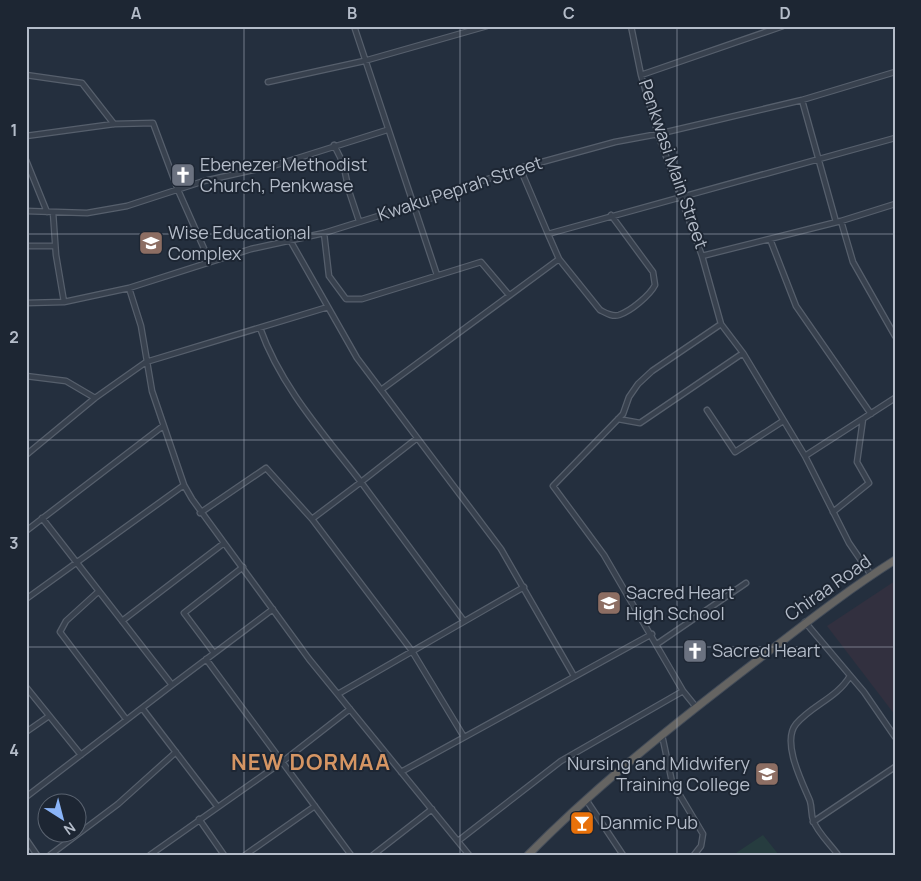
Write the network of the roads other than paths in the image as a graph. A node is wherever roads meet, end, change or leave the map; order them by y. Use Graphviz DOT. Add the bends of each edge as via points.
graph roads {
  1 [pos="354,26"];
  2 [pos="487,26"];
  3 [pos="631,26"];
  4 [pos="783,26"];
  5 [pos="364,61"];
  6 [pos="895,72"];
  7 [pos="26,75"];
  8 [pos="641,75"];
  9 [pos="268,82"];
  10 [pos="802,100"];
  11 [pos="114,124"];
  12 [pos="387,130"];
  13 [pos="658,134"];
  14 [pos="26,136"];
  15 [pos="895,138"];
  16 [pos="334,145"];
  17 [pos="818,158"];
  18 [pos="26,160"];
  19 [pos="520,168"];
  20 [pos="178,190"];
  21 [pos="681,197"];
  22 [pos="895,204"];
  23 [pos="414,205"];
  24 [pos="26,211"];
  25 [pos="47,212"];
  26 [pos="53,212"];
  27 [pos="611,215"];
  28 [pos="359,221"];
  29 [pos="839,222"];
  30 [pos="324,233"];
  31 [pos="548,234"];
  32 [pos="770,239"];
  33 [pos="290,240"];
  34 [pos="26,246"];
  35 [pos="55,246"];
  36 [pos="702,256"];
  37 [pos="559,259"];
  38 [pos="210,262"];
  39 [pos="437,275"];
  40 [pos="129,288"];
  41 [pos="509,296"];
  42 [pos="64,302"];
  43 [pos="26,303"];
  44 [pos="328,307"];
  45 [pos="721,324"];
  46 [pos="260,328"];
  47 [pos="895,336"];
  48 [pos="743,354"];
  49 [pos="146,362"];
  50 [pos="26,376"];
  51 [pos="381,390"];
  52 [pos="95,398"];
  53 [pos="895,398"];
  54 [pos="707,410"];
  55 [pos="871,414"];
  56 [pos="618,419"];
  57 [pos="863,419"];
  58 [pos="783,421"];
  59 [pos="163,426"];
  60 [pos="416,439"];
  61 [pos="26,455"];
  62 [pos="805,456"];
  63 [pos="361,482"];
  64 [pos="184,485"];
  65 [pos="833,512"];
  66 [pos="200,513"];
  67 [pos="42,518"];
  68 [pos="312,519"];
  69 [pos="26,531"];
  70 [pos="224,543"];
  71 [pos="895,560"];
  72 [pos="77,563"];
  73 [pos="243,567"];
  74 [pos="871,575"];
  75 [pos="746,582"];
  76 [pos="524,586"];
  77 [pos="99,592"];
  78 [pos="26,599"];
  79 [pos="273,609"];
  80 [pos="122,621"];
  81 [pos="464,621"];
  82 [pos="805,622"];
  83 [pos="652,634"];
  84 [pos="657,644"];
  85 [pos="412,651"];
  86 [pos="214,654"];
  87 [pos="206,659"];
  88 [pos="574,676"];
  89 [pos="850,676"];
  90 [pos="172,685"];
  91 [pos="26,687"];
  92 [pos="683,691"];
  93 [pos="338,694"];
  94 [pos="696,707"];
  95 [pos="142,708"];
  96 [pos="350,709"];
  97 [pos="48,716"];
  98 [pos="126,719"];
  99 [pos="26,732"];
  100 [pos="662,735"];
  101 [pos="464,737"];
  102 [pos="895,738"];
  103 [pos="176,752"];
  104 [pos="81,755"];
  105 [pos="282,762"];
  106 [pos="895,766"];
  107 [pos="401,772"];
  108 [pos="26,797"];
  109 [pos="587,801"];
  110 [pos="217,806"];
  111 [pos="315,806"];
  112 [pos="432,809"];
  113 [pos="199,819"];
  114 [pos="813,822"];
  115 [pos="26,839"];
  116 [pos="458,841"];
  117 [pos="349,854"];
  118 [pos="37,855"];
  119 [pos="50,855"];
  120 [pos="150,855"];
  121 [pos="224,855"];
  122 [pos="245,855"];
  123 [pos="373,855"];
  124 [pos="469,855"];
  125 [pos="528,855"];
  126 [pos="623,855"];
  127 [pos="694,855"];
  128 [pos="838,855"];
  1 -- 5 [label="street"];
  2 -- 5 [label="street"];
  3 -- 8 [label="street, Penkwasi Main Street"];
  4 -- 8 [label="street"];
  5 -- 9 [label="street"];
  5 -- 12 [label="street"];
  6 -- 10 [label="street, Kwaku Peprah Street"];
  7 -- 11 [label="street" via="82,83"];
  8 -- 13 [label="street, Penkwasi Main Street"];
  10 -- 13 [label="street, Kwaku Peprah Street"];
  10 -- 17 [label="street"];
  11 -- 14 [label="street"];
  11 -- 20 [label="street" via="153,123"];
  12 -- 16 [label="street"];
  12 -- 23 [label="street"];
  13 -- 19 [label="street, Kwaku Peprah Street" via="615,142"];
  13 -- 21 [label="street, Penkwasi Main Street"];
  15 -- 17 [label="street"];
  16 -- 20 [label="street"];
  16 -- 28 [label="street" via="343,163 348,191"];
  17 -- 21 [label="street"];
  17 -- 29 [label="street"];
  18 -- 25 [label="street"];
  19 -- 23 [label="street, Kwaku Peprah Street"];
  19 -- 31 [label="street"];
  20 -- 26 [label="street" via="127,206"];
  20 -- 38 [label="street"];
  21 -- 27 [label="street"];
  21 -- 36 [label="street, Penkwasi Main Street"];
  22 -- 29 [label="street, Penkwasi Main Street"];
  23 -- 28 [label="street, Kwaku Peprah Street"];
  23 -- 39 [label="street"];
  24 -- 25 [label="street"];
  25 -- 26 [label="street"];
  26 -- 35 [label="street"];
  27 -- 31 [label="street"];
  27 -- 37 [label="street" via="653,272 655,284 643,298 618,315 609,315 600,310"];
  28 -- 30 [label="street, Kwaku Peprah Street"];
  29 -- 32 [label="street, Penkwasi Main Street"];
  29 -- 47 [label="street" via="853,262"];
  30 -- 33 [label="street, Kwaku Peprah Street"];
  30 -- 39 [label="street" via="329,276 346,299 362,299"];
  31 -- 37 [label="street"];
  32 -- 36 [label="street, Penkwasi Main Street"];
  32 -- 55 [label="street" via="796,306"];
  33 -- 38 [label="street, Kwaku Peprah Street"];
  33 -- 44 [label="street"];
  34 -- 35 [label="street"];
  35 -- 42 [label="street"];
  36 -- 45 [label="street"];
  37 -- 41 [label="street"];
  38 -- 40 [label="street, Kwaku Peprah Street"];
  39 -- 41 [label="street" via="481,262"];
  40 -- 42 [label="street, Kwaku Peprah Street"];
  40 -- 49 [label="street" via="141,326"];
  41 -- 51 [label="street"];
  42 -- 43 [label="street, Kwaku Peprah Street"];
  44 -- 46 [label="street"];
  44 -- 51 [label="street" via="357,358"];
  45 -- 48 [label="street"];
  45 -- 56 [label="street" via="638,384"];
  46 -- 49 [label="street"];
  46 -- 63 [label="street" via="290,391"];
  48 -- 56 [label="street" via="640,423"];
  48 -- 58 [label="street"];
  49 -- 52 [label="street"];
  49 -- 59 [label="street"];
  50 -- 52 [label="street" via="66,381"];
  51 -- 60 [label="street"];
  52 -- 61 [label="street"];
  53 -- 55 [label="street"];
  54 -- 58 [label="street" via="735,452"];
  55 -- 57 [label="street"];
  56 -- 83 [label="street" via="553,486 604,555"];
  57 -- 62 [label="street"];
  57 -- 65 [label="street" via="857,462 868,483"];
  58 -- 62 [label="street"];
  59 -- 64 [label="street"];
  59 -- 67 [label="street"];
  60 -- 63 [label="street"];
  60 -- 76 [label="street" via="501,549"];
  62 -- 65 [label="street"];
  63 -- 68 [label="street"];
  63 -- 81 [label="street"];
  64 -- 66 [label="street"];
  64 -- 72 [label="street"];
  65 -- 74 [label="street"];
  66 -- 68 [label="street" via="266,468"];
  66 -- 70 [label="street"];
  67 -- 69 [label="street"];
  67 -- 72 [label="street"];
  68 -- 85 [label="street"];
  70 -- 73 [label="street"];
  70 -- 80 [label="street"];
  71 -- 74 [label="highway, Chiraa Road"];
  72 -- 77 [label="street"];
  72 -- 78 [label="street"];
  73 -- 79 [label="street"];
  73 -- 86 [label="street" via="184,613"];
  74 -- 82 [label="highway, Chiraa Road"];
  75 -- 84 [label="street"];
  76 -- 81 [label="street"];
  76 -- 88 [label="street"];
  77 -- 80 [label="street"];
  77 -- 98 [label="street" via="66,621 60,632"];
  79 -- 86 [label="street"];
  79 -- 93 [label="street"];
  80 -- 90 [label="street"];
  81 -- 85 [label="street"];
  82 -- 89 [label="street"];
  82 -- 94 [label="highway, Chiraa Road"];
  83 -- 84 [label="street"];
  83 -- 88 [label="street"];
  84 -- 92 [label="street"];
  85 -- 93 [label="street"];
  85 -- 101 [label="street"];
  86 -- 87 [label="street"];
  87 -- 90 [label="street"];
  87 -- 105 [label="street"];
  88 -- 101 [label="street"];
  89 -- 102 [label="street"];
  89 -- 114 [label="street" via="839,690 798,722 792,731 797,776 810,802"];
  90 -- 95 [label="street"];
  91 -- 97 [label="street"];
  92 -- 94 [label="street"];
  92 -- 116 [label="street" via="561,761"];
  93 -- 96 [label="street"];
  94 -- 100 [label="highway, Chiraa Road"];
  95 -- 98 [label="street"];
  95 -- 103 [label="street"];
  96 -- 105 [label="street"];
  96 -- 107 [label="street"];
  97 -- 99 [label="street"];
  97 -- 104 [label="street"];
  98 -- 104 [label="street"];
  100 -- 109 [label="highway, Chiraa Road"];
  100 -- 127 [label="street" via="672,782 703,834 701,846"];
  101 -- 107 [label="street"];
  103 -- 110 [label="street"];
  103 -- 119 [label="street" via="118,804"];
  104 -- 108 [label="street"];
  105 -- 110 [label="street"];
  105 -- 111 [label="street"];
  106 -- 114 [label="street"];
  107 -- 112 [label="street"];
  109 -- 125 [label="highway, Chiraa Road"];
  109 -- 126 [label="street"];
  110 -- 113 [label="street"];
  111 -- 117 [label="street"];
  111 -- 122 [label="street"];
  112 -- 116 [label="street"];
  112 -- 123 [label="street"];
  113 -- 120 [label="street"];
  113 -- 121 [label="street"];
  114 -- 128 [label="street"];
  115 -- 118 [label="street"];
  116 -- 124 [label="street"];
}
